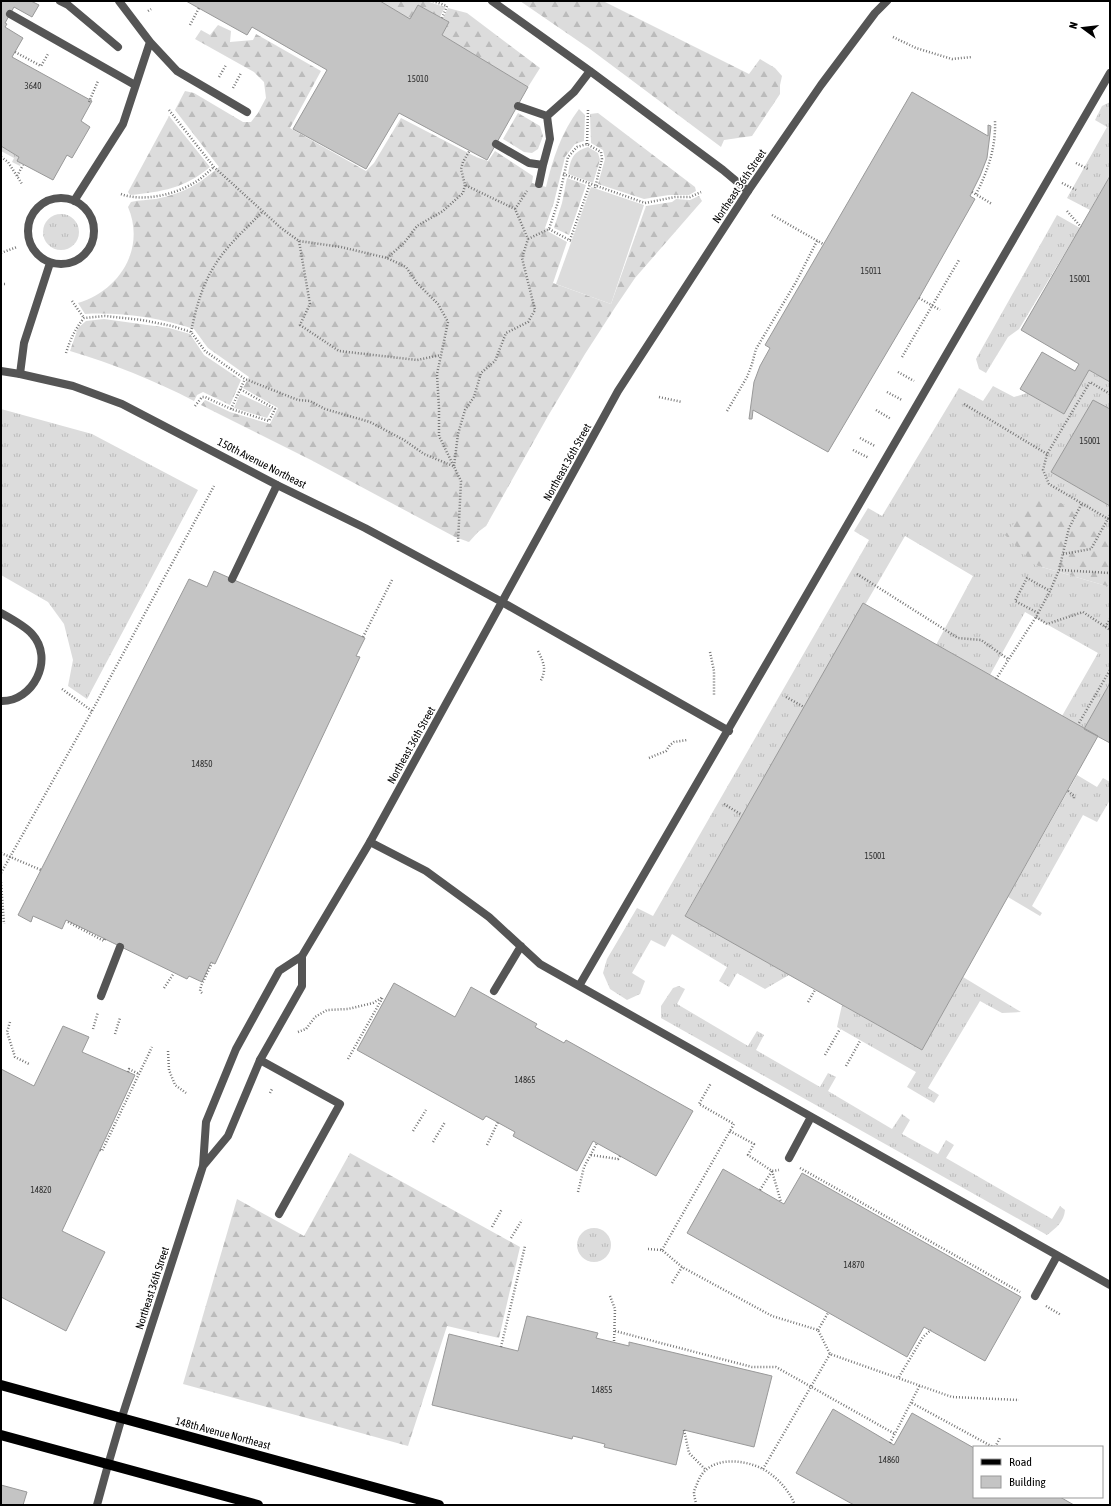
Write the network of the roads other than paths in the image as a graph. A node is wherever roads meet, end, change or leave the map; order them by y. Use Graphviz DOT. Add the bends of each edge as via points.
graph roads {
  1 [pos="60,1"];
  2 [pos="119,1"];
  3 [pos="492,1"];
  4 [pos="887,1"];
  5 [pos="10,14"];
  6 [pos="150,42"];
  7 [pos="118,47"];
  8 [pos="590,71"];
  9 [pos="1110,73"];
  10 [pos="135,85"];
  11 [pos="518,106"];
  12 [pos="247,112"];
  13 [pos="547,116"];
  14 [pos="496,144"];
  15 [pos="543,165"];
  16 [pos="538,184"];
  17 [pos="748,191"];
  18 [pos="74,201"];
  19 [pos="50,264"];
  20 [pos="1,371"];
  21 [pos="20,374"];
  22 [pos="277,484"];
  23 [pos="232,579"];
  24 [pos="502,602"];
  25 [pos="1,614"];
  26 [pos="1,701"];
  27 [pos="729,731"];
  28 [pos="370,842"];
  29 [pos="521,946"];
  30 [pos="120,947"];
  31 [pos="302,956"];
  32 [pos="579,986"];
  33 [pos="494,991"];
  34 [pos="100,996"];
  35 [pos="260,1060"];
  36 [pos="811,1117"];
  37 [pos="789,1158"];
  38 [pos="203,1166"];
  39 [pos="279,1214"];
  40 [pos="1057,1256"];
  41 [pos="1110,1285"];
  42 [pos="1031,1296"];
  43 [pos="1,1385"];
  44 [pos="122,1417"];
  45 [pos="1,1435"];
  46 [pos="108,1464"];
  47 [pos="97,1505"];
  48 [pos="258,1505"];
  49 [pos="439,1505"];
  1 -- 7 [label="street"];
  2 -- 6 [label="street"];
  3 -- 8 [label="street"];
  4 -- 17 [label="street, Northeast 36th Street" via="875,13 821,85"];
  5 -- 10 [label="street"];
  6 -- 10 [label="street"];
  6 -- 12 [label="street" via="177,71"];
  8 -- 13 [label="street" via="574,92"];
  8 -- 17 [label="street"];
  9 -- 27 [label="street"];
  10 -- 18 [label="street" via="123,124"];
  11 -- 13 [label="street"];
  13 -- 15 [label="street" via="550,139"];
  14 -- 15 [label="street" via="529,163"];
  15 -- 16 [label="street"];
  17 -- 24 [label="street, Northeast 36th Street" via="618,391"];
  18 -- 19 [label="street" via="84,207 91,216 94,238 90,249 73,263"];
  18 -- 19 [label="street" via="64,198 43,203 30,219 28,241 33,251"];
  19 -- 21 [label="street" via="24,343"];
  20 -- 21 [label="street, 150th Avenue Northeast"];
  21 -- 22 [label="street, 150th Avenue Northeast" via="73,386 122,404"];
  22 -- 23 [label="street"];
  22 -- 24 [label="street, 150th Avenue Northeast" via="366,528"];
  24 -- 27 [label="street, 150th Avenue Northeast"];
  24 -- 28 [label="street, Northeast 36th Street"];
  25 -- 26 [label="street" via="32,633 42,659 36,682 30,689 10,701"];
  27 -- 32 [label="street"];
  28 -- 29 [label="street" via="426,871 489,917"];
  28 -- 31 [label="street, Northeast 36th Street"];
  29 -- 32 [label="street" via="540,964"];
  29 -- 33 [label="street"];
  30 -- 34 [label="street"];
  31 -- 35 [label="street, Northeast 36th Street" via="302,986"];
  31 -- 38 [label="street, Northeast 36th Street" via="278,971 236,1049 206,1122"];
  32 -- 36 [label="street"];
  35 -- 38 [label="street, Northeast 36th Street" via="228,1136"];
  35 -- 39 [label="street" via="340,1104"];
  36 -- 37 [label="street"];
  36 -- 40 [label="street"];
  38 -- 44 [label="street, Northeast 36th Street"];
  40 -- 41 [label="street"];
  40 -- 42 [label="street"];
  43 -- 44 [label="main road, 148th Avenue Northeast"];
  44 -- 46 [label="street, Northeast 36th Street"];
  44 -- 49 [label="main road, 148th Avenue Northeast"];
  45 -- 46 [label="main road"];
  46 -- 47 [label="street, Northeast 36th Street"];
  46 -- 48 [label="main road"];
}
